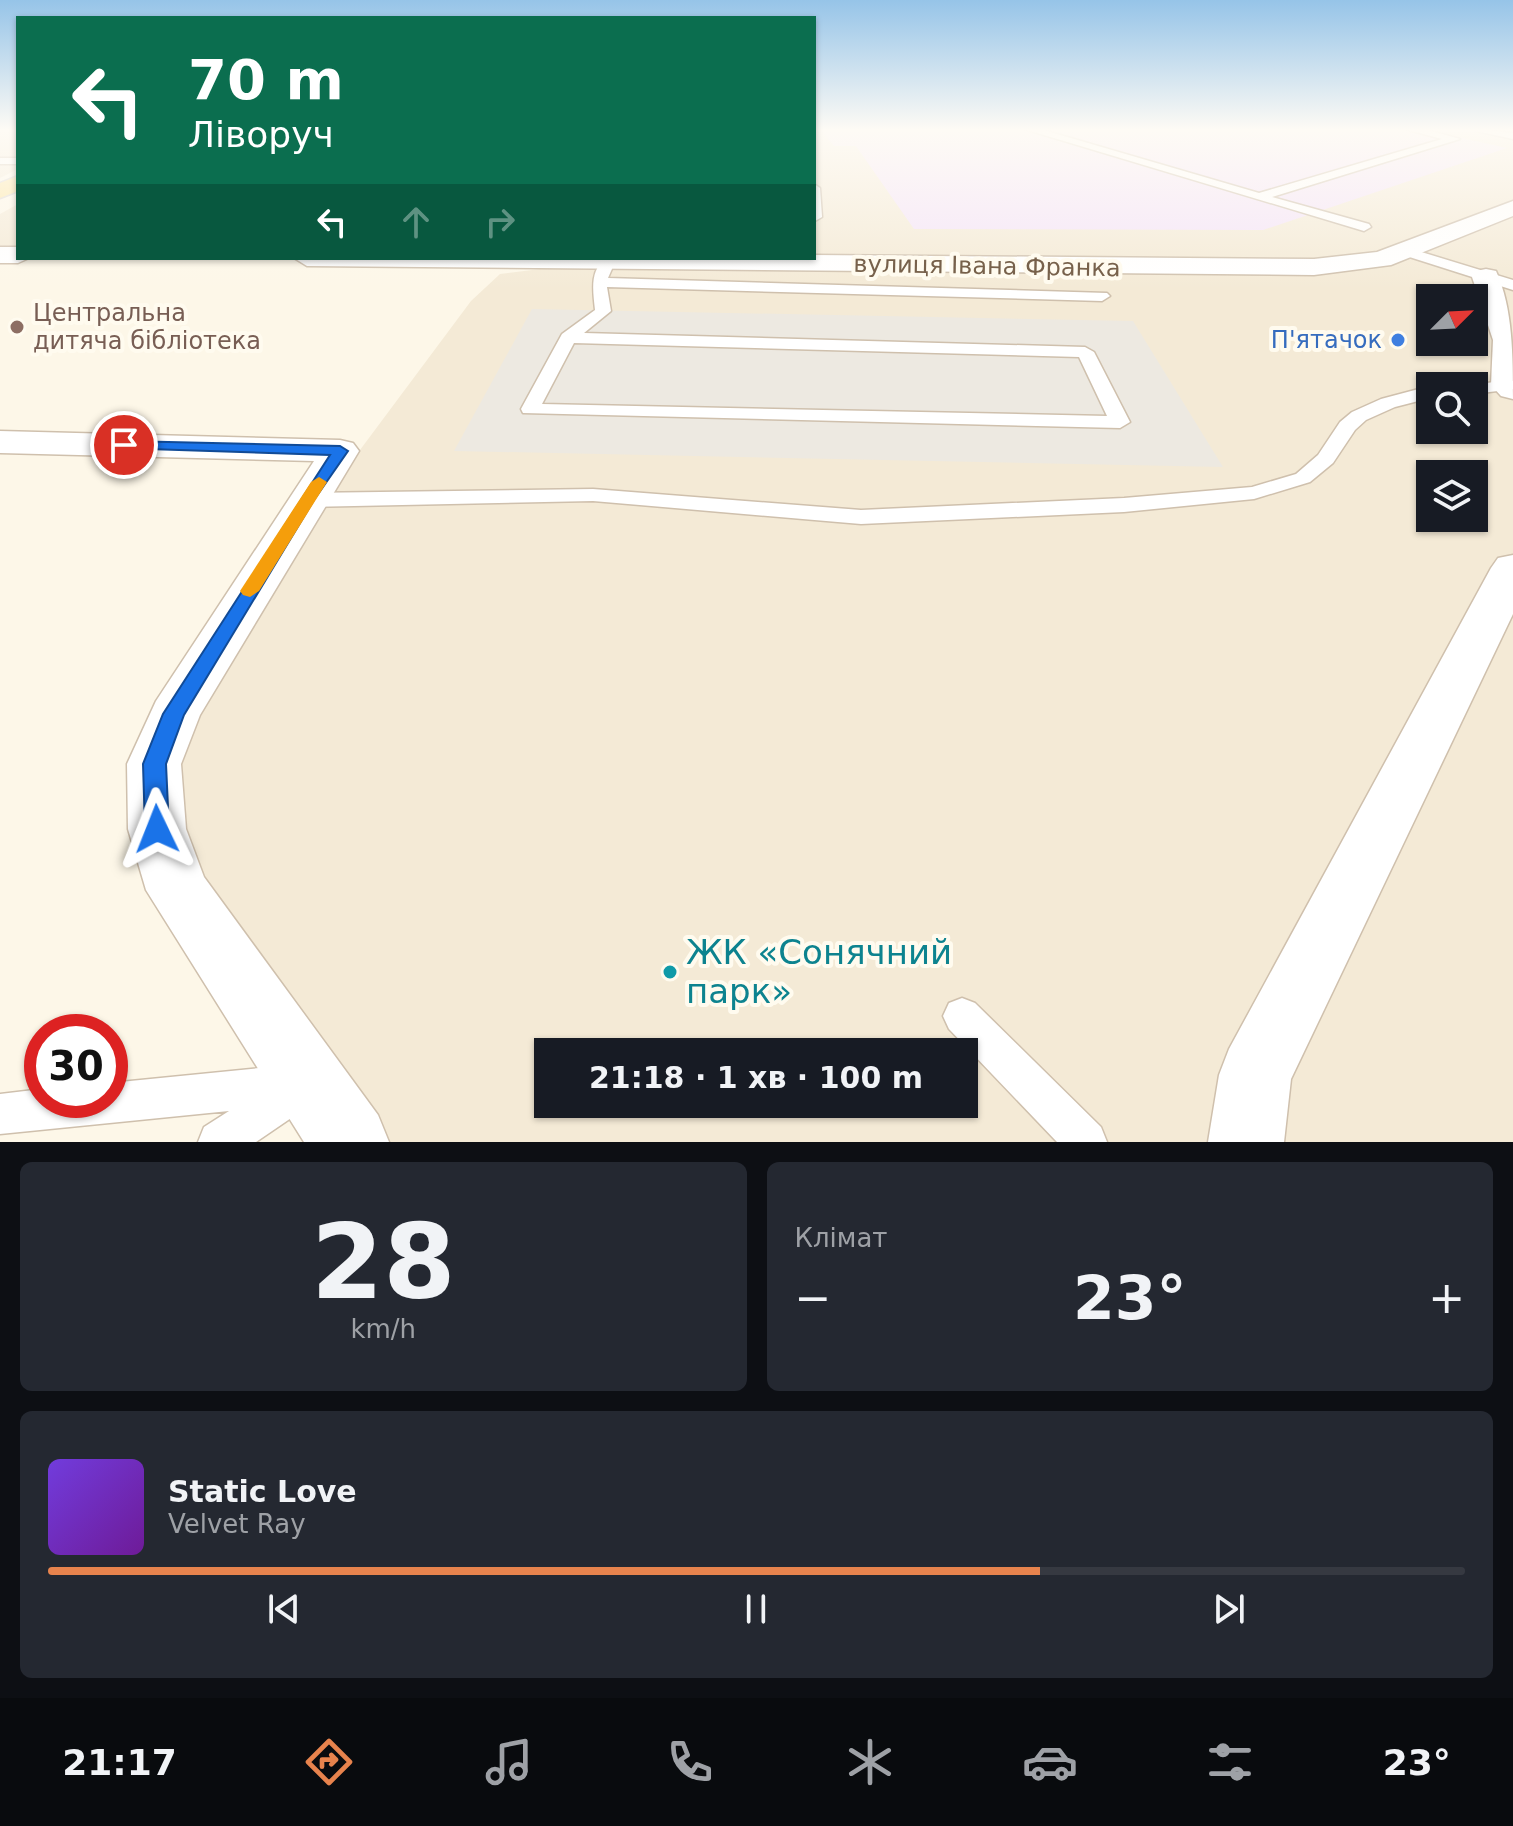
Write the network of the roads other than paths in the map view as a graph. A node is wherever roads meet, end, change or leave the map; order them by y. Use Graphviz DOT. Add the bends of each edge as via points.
graph roads {
  1 [pos="1209,182"];
  2 [pos="1309,182"];
  3 [pos="1259,197"];
  4 [pos="1513,208"];
  5 [pos="1364,227"];
  6 [pos="1405,251"];
  7 [pos="558,260"];
  8 [pos="604,272"];
  9 [pos="1500,281"];
  10 [pos="1102,296"];
  11 [pos="568,338"];
  12 [pos="1511,387"];
  13 [pos="1488,388"];
  14 [pos="1416,396"];
  15 [pos="0,442"];
  16 [pos="306,500"];
  17 [pos="1513,568"];
  18 [pos="962,1016"];
  19 [pos="307,1084"];
  20 [pos="0,1114"];
  21 [pos="219,1142"];
  22 [pos="351,1142"];
  23 [pos="1086,1142"];
  24 [pos="1246,1142"];
  1 -- 3 [label="lane"];
  2 -- 3 [label="lane"];
  3 -- 5 [label="lane"];
  4 -- 6 [label="street, вулиця Івана Франка"];
  6 -- 8 [label="street, вулиця Івана Франка" via="1351,265 1314,267"];
  6 -- 9 [label="lane"];
  7 -- 8 [label="street, вулиця Івана Франка"];
  8 -- 10 [label="lane"];
  8 -- 11 [label="lane" via="603,311"];
  9 -- 12 [label="street"];
  11 -- 11 [label="lane" via="1085,352 1120,422 530,409"];
  12 -- 13 [label="lane"];
  14 -- 16 [label="lane" via="1359,416 1326,459 1303,478 1254,493 1124,505 861,517 593,495"];
  15 -- 16 [label="street" via="340,451"];
  16 -- 19 [label="street" via="174,714 154,764 157,829 177,890"];
  17 -- 24 [label="street" via="1255,1075"];
  18 -- 23 [label="lane"];
  19 -- 20 [label="lane"];
  19 -- 21 [label="lane"];
  19 -- 22 [label="street"];
}
